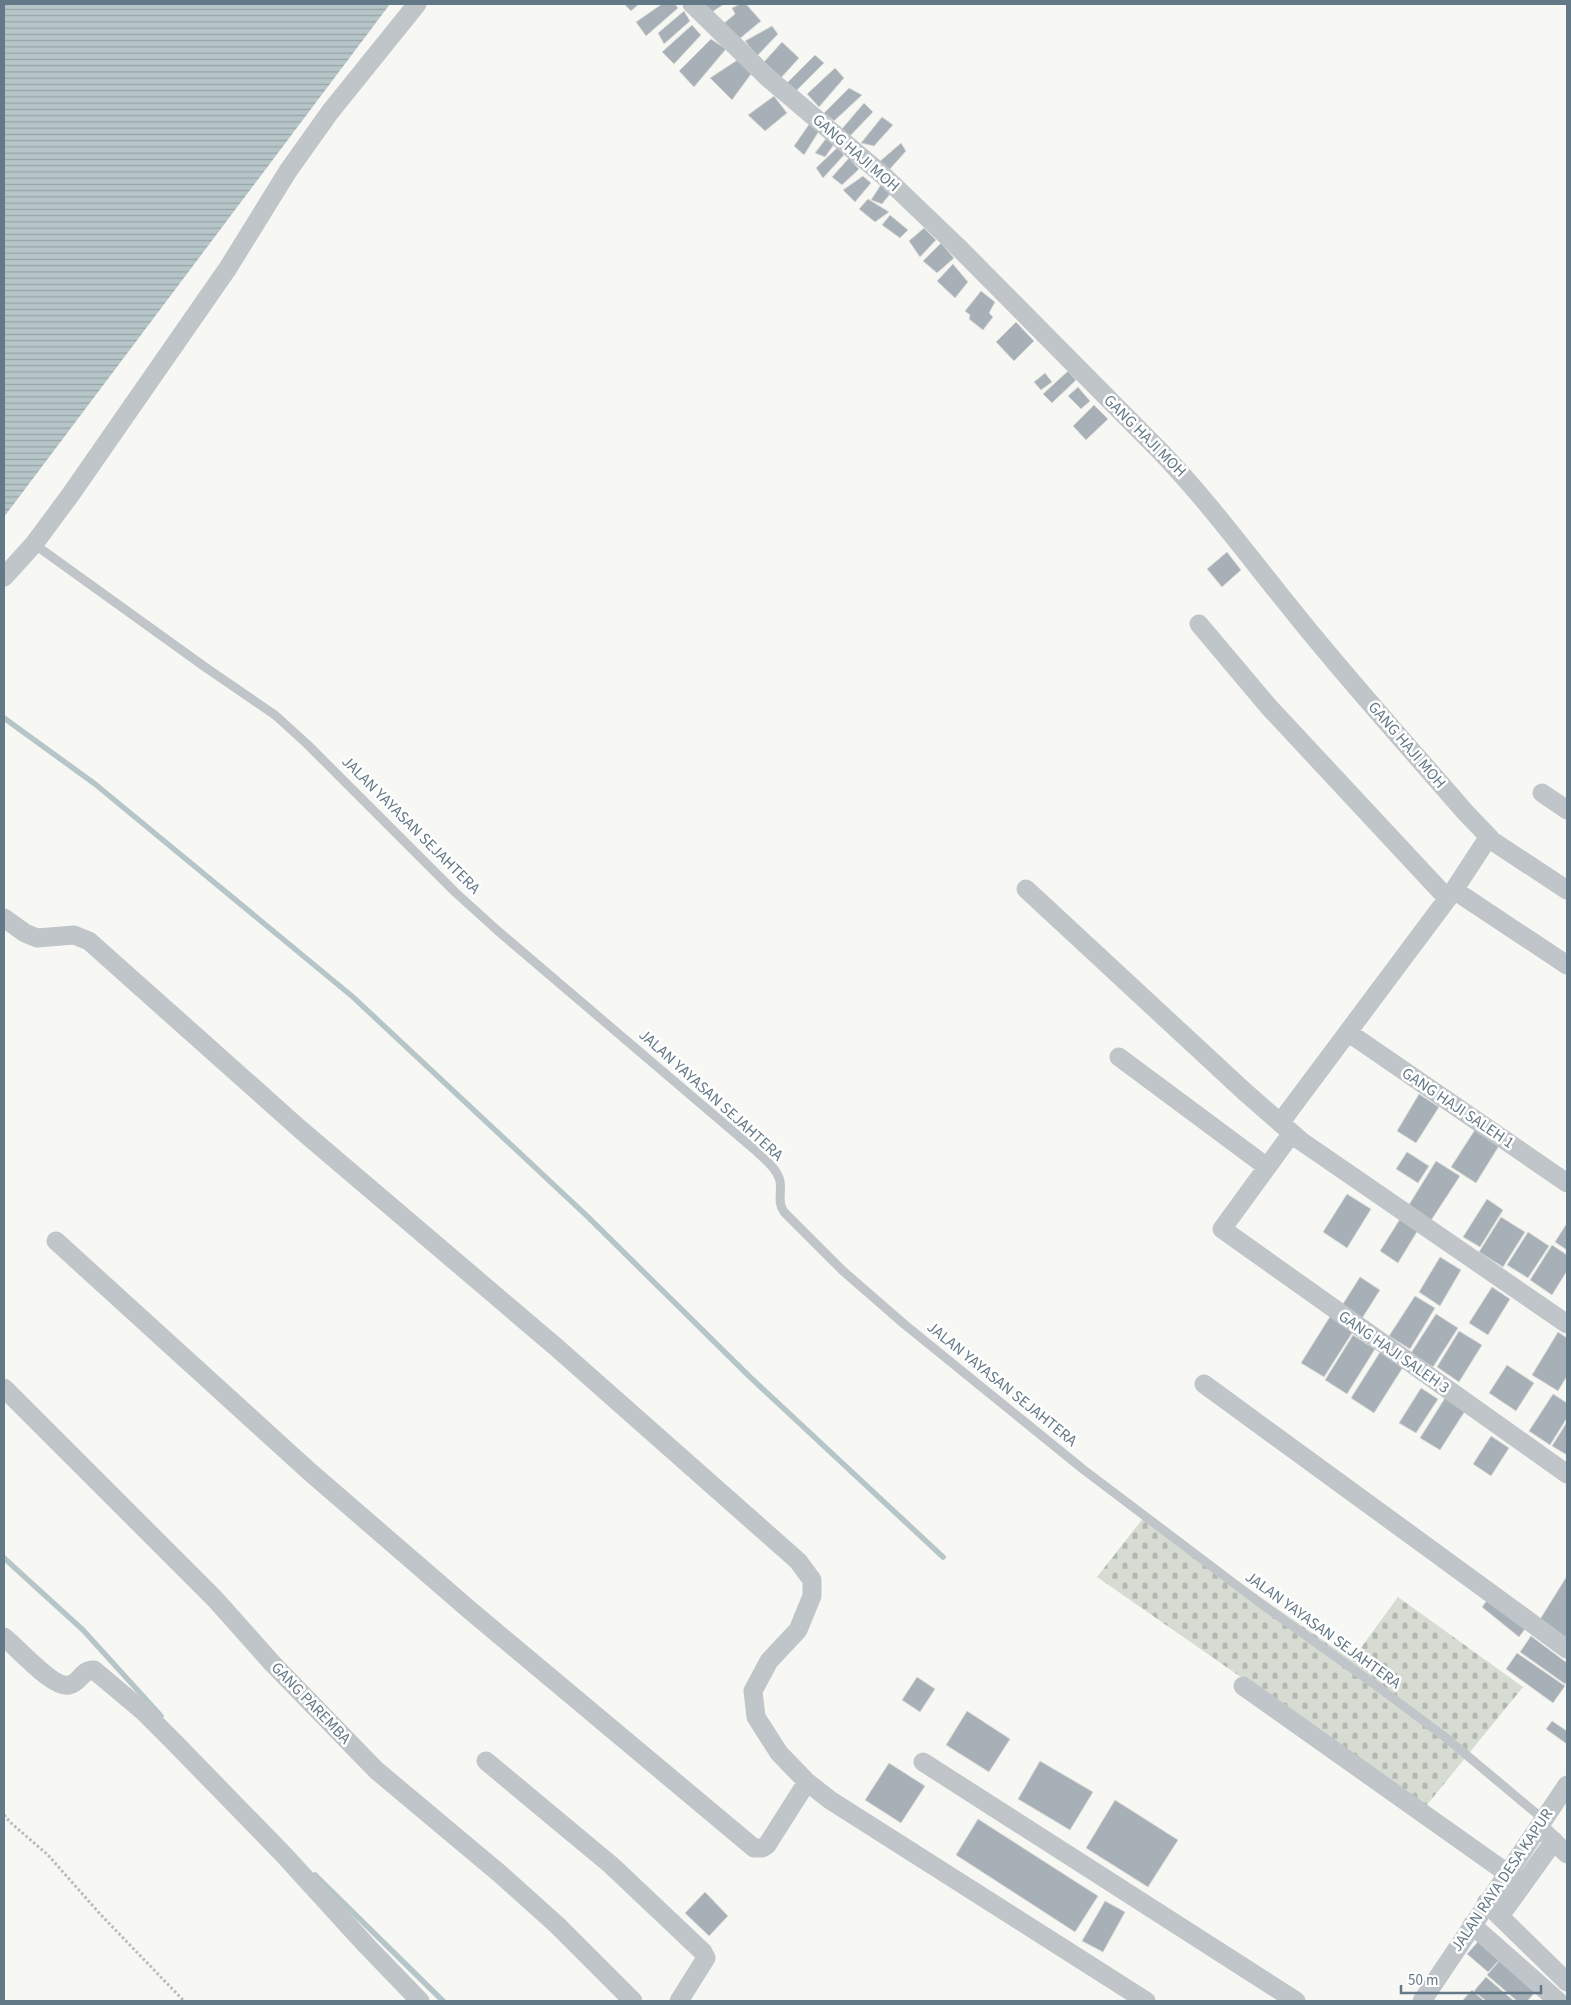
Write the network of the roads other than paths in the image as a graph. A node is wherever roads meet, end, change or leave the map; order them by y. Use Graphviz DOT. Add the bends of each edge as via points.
graph roads {
  1 [pos="417,4"];
  2 [pos="692,4"];
  3 [pos="34,544"];
  4 [pos="4,577"];
  5 [pos="1199,624"];
  6 [pos="1542,792"];
  7 [pos="1567,810"];
  8 [pos="1488,838"];
  9 [pos="1026,889"];
  10 [pos="1567,890"];
  11 [pos="1450,894"];
  12 [pos="4,918"];
  13 [pos="1567,965"];
  14 [pos="1348,1033"];
  15 [pos="1119,1057"];
  16 [pos="1286,1128"];
  17 [pos="1267,1168"];
  18 [pos="1567,1183"];
  19 [pos="56,1242"];
  20 [pos="1567,1324"];
  21 [pos="1204,1384"];
  22 [pos="4,1388"];
  23 [pos="1567,1474"];
  24 [pos="4,1637"];
  25 [pos="1567,1649"];
  26 [pos="1243,1686"];
  27 [pos="486,1760"];
  28 [pos="924,1762"];
  29 [pos="807,1782"];
  30 [pos="1567,1785"];
  31 [pos="1541,1823"];
  32 [pos="1560,1847"];
  33 [pos="1507,1873"];
  34 [pos="1493,1910"];
  35 [pos="1472,1925"];
  36 [pos="1567,1982"];
  37 [pos="420,2001"];
  38 [pos="633,2001"];
  39 [pos="679,2001"];
  40 [pos="1146,2001"];
  41 [pos="1296,2001"];
  42 [pos="1422,2001"];
  43 [pos="1558,2001"];
  1 -- 3 [label="street" via="319,127 172,350"];
  2 -- 8 [label="street, GANG HAJI MOH" via="767,77 885,177 1186,478 1294,612"];
  3 -- 4 [label="street"];
  3 -- 31 [label="lane, JALAN YAYASAN SEJAHTERA" via="275,715 301,738 476,912 772,1167 779,1177 784,1212 842,1270 904,1324 1084,1470 1445,1738"];
  5 -- 11 [label="street" via="1268,706"];
  6 -- 7 [label="street"];
  8 -- 10 [label="street, GANG HAJI MOH"];
  8 -- 11 [label="street"];
  9 -- 16 [label="street"];
  11 -- 13 [label="street"];
  11 -- 14 [label="street"];
  12 -- 29 [label="street" via="37,938 78,936 89,941 301,1130 556,1347 798,1561 812,1580 812,1596 798,1630 769,1661 753,1691 756,1717 779,1753"];
  14 -- 16 [label="street"];
  14 -- 18 [label="street, GANG HAJI SALEH 1"];
  15 -- 17 [label="street"];
  16 -- 17 [label="street"];
  16 -- 20 [label="street"];
  17 -- 23 [label="street, GANG HAJI SALEH 3" via="1222,1229"];
  19 -- 29 [label="street" via="310,1472 754,1848 767,1845"];
  21 -- 25 [label="street"];
  22 -- 38 [label="street, GANG PAREMBA" via="208,1592 376,1770 557,1925"];
  24 -- 37 [label="street" via="58,1683 72,1684 86,1671 94,1670 129,1699 284,1855"];
  26 -- 33 [label="street"];
  27 -- 39 [label="street" via="611,1865 703,1952 706,1958 703,1965"];
  28 -- 41 [label="street"];
  29 -- 40 [label="street" via="830,1800"];
  30 -- 31 [label="street, JALAN RAYA DESA KAPUR"];
  31 -- 32 [label="street"];
  31 -- 33 [label="street, JALAN RAYA DESA KAPUR"];
  32 -- 34 [label="street"];
  33 -- 34 [label="street, JALAN RAYA DESA KAPUR"];
  34 -- 35 [label="street, JALAN RAYA DESA KAPUR"];
  34 -- 36 [label="street"];
  35 -- 42 [label="street, JALAN RAYA DESA KAPUR"];
  35 -- 43 [label="street"];
}
